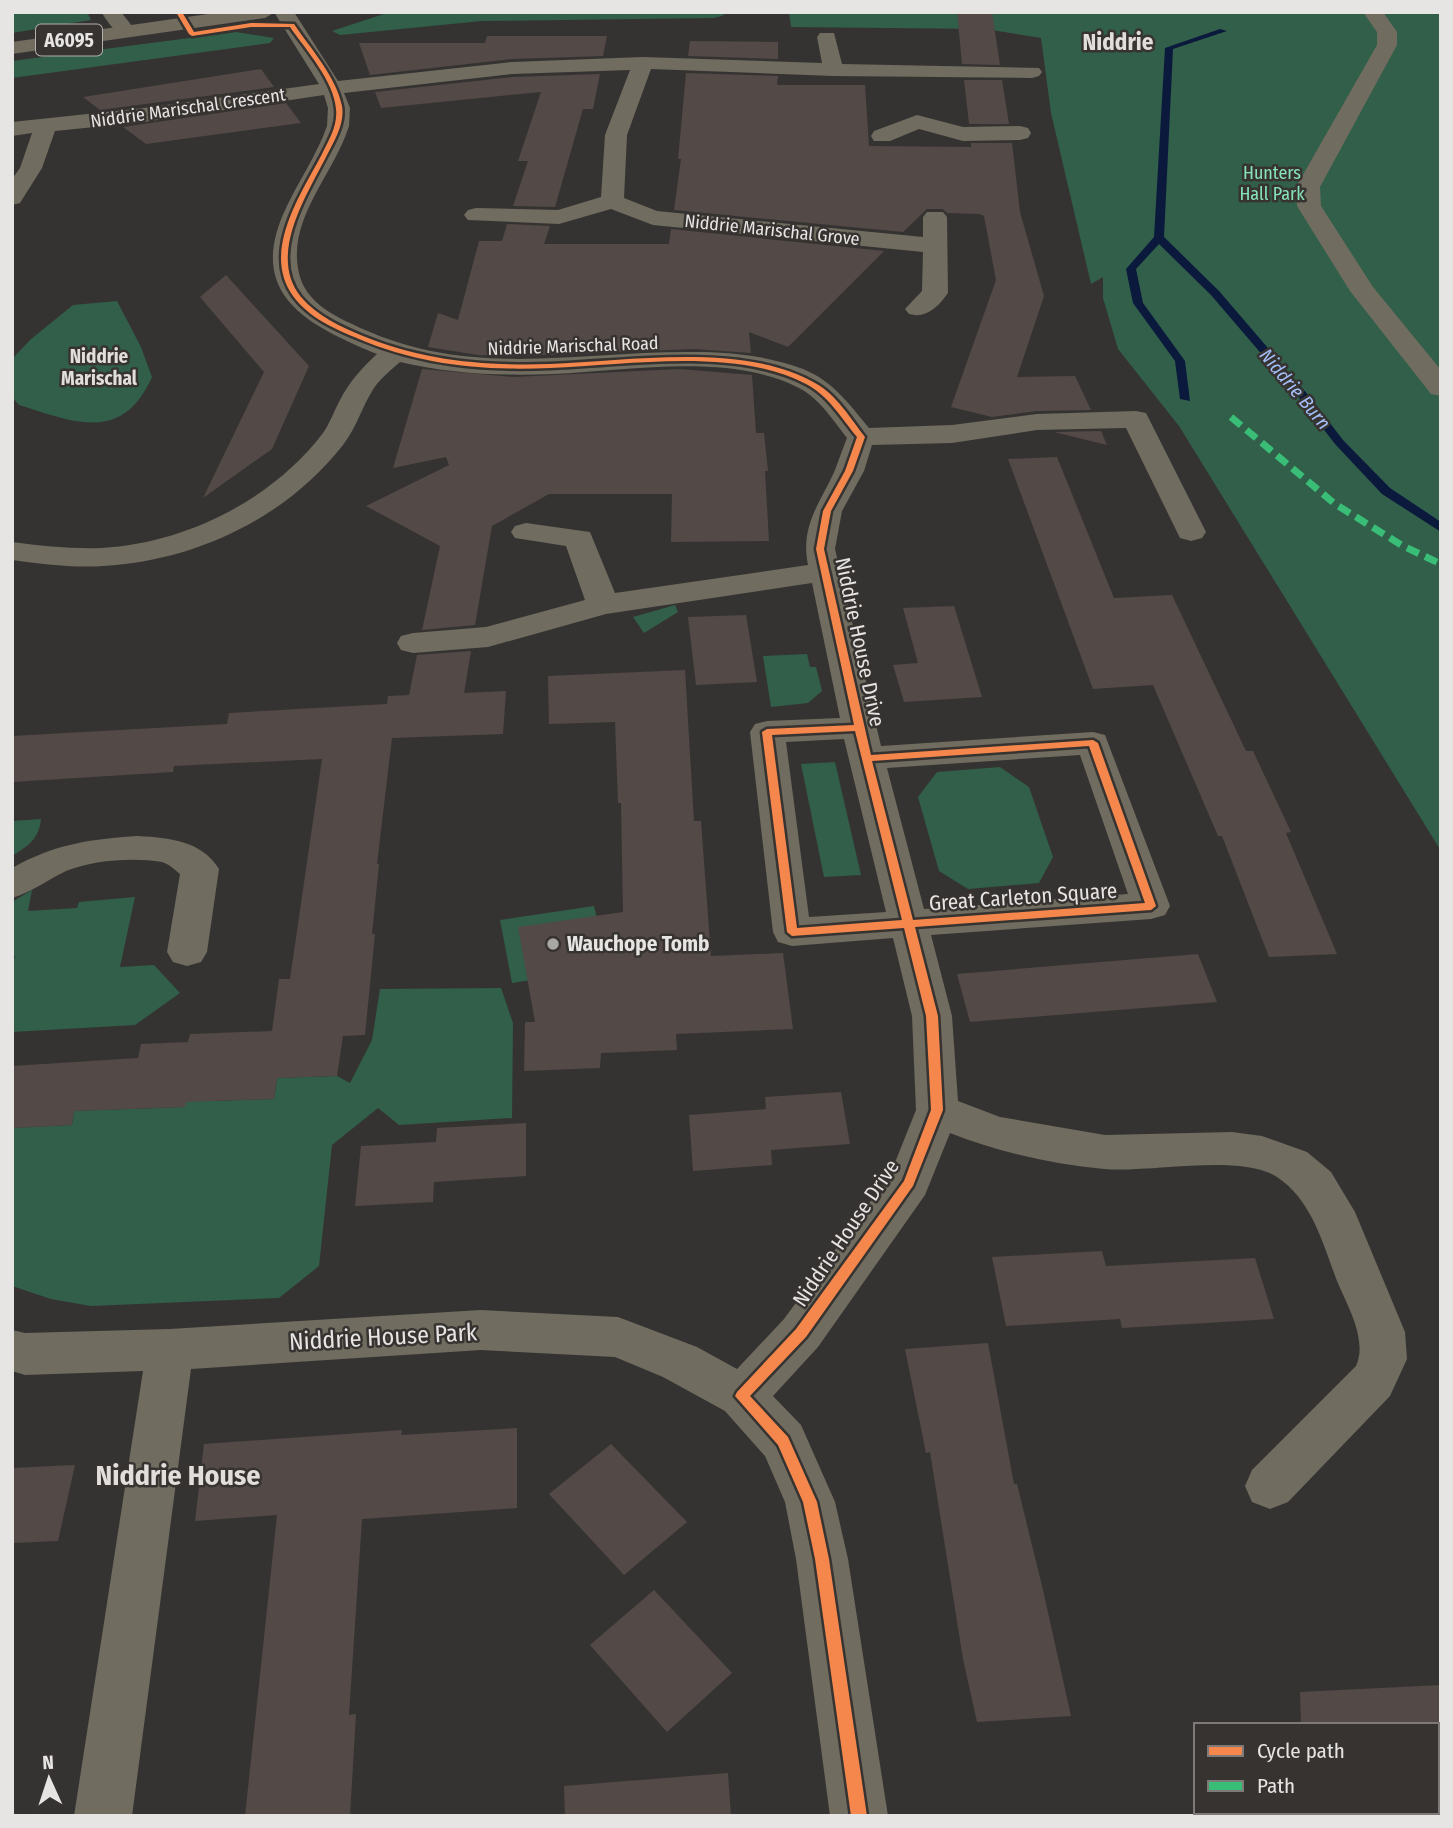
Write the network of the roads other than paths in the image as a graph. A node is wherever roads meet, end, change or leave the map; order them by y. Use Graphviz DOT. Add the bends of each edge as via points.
graph roads {
  1 [pos="111,12"];
  2 [pos="265,12"];
  3 [pos="284,12"];
  4 [pos="1373,12"];
  5 [pos="126,32"];
  6 [pos="827,37"];
  7 [pos="12,48"];
  8 [pos="643,63"];
  9 [pos="833,70"];
  10 [pos="906,71"];
  11 [pos="1032,72"];
  12 [pos="332,88"];
  13 [pos="917,122"];
  14 [pos="45,127"];
  15 [pos="12,129"];
  16 [pos="1020,133"];
  17 [pos="882,136"];
  18 [pos="12,198"];
  19 [pos="612,201"];
  20 [pos="476,215"];
  21 [pos="935,217"];
  22 [pos="935,246"];
  23 [pos="918,309"];
  24 [pos="394,354"];
  25 [pos="1441,388"];
  26 [pos="861,437"];
  27 [pos="526,532"];
  28 [pos="1191,532"];
  29 [pos="12,551"];
  30 [pos="824,572"];
  31 [pos="603,605"];
  32 [pos="413,643"];
  33 [pos="863,743"];
  34 [pos="12,885"];
  35 [pos="908,925"];
  36 [pos="187,952"];
  37 [pos="937,1110"];
  38 [pos="12,1350"];
  39 [pos="170,1350"];
  40 [pos="742,1396"];
  41 [pos="1270,1486"];
  42 [pos="103,1816"];
  43 [pos="859,1816"];
  1 -- 5 [label="street"];
  2 -- 5 [label="main road, A6095"];
  3 -- 12 [label="street, Niddrie Marischal Road"];
  4 -- 25 [label="street" via="1387,32 1387,45 1308,187 1309,206 1363,291"];
  5 -- 7 [label="main road, A6095"];
  6 -- 9 [label="street"];
  8 -- 9 [label="street"];
  8 -- 12 [label="street" via="513,68"];
  8 -- 19 [label="street" via="616,135"];
  9 -- 10 [label="street"];
  10 -- 11 [label="street"];
  10 -- 13 [label="street"];
  12 -- 14 [label="street, Niddrie Marischal Crescent"];
  12 -- 24 [label="street, Niddrie Marischal Road" via="339,120 289,230 283,268 306,307 336,327"];
  13 -- 16 [label="street" via="963,134"];
  13 -- 17 [label="street"];
  14 -- 15 [label="street, Niddrie Marischal Crescent"];
  14 -- 18 [label="street" via="31,168"];
  19 -- 20 [label="street" via="559,217"];
  19 -- 22 [label="street, Niddrie Marischal Grove" via="653,218"];
  21 -- 22 [label="street"];
  22 -- 23 [label="street" via="935,293"];
  24 -- 26 [label="street, Niddrie Marischal Road" via="481,367 727,360 769,366 814,384"];
  24 -- 29 [label="street" via="360,388 334,438 308,466 238,519 199,539 121,557"];
  26 -- 28 [label="street" via="1136,419"];
  26 -- 30 [label="street, Niddrie House Drive" via="827,511 820,548"];
  27 -- 31 [label="street" via="579,538"];
  30 -- 31 [label="street, Niddrie House Drive"];
  30 -- 33 [label="street, Niddrie House Drive"];
  31 -- 32 [label="street, Niddrie House Drive" via="488,637"];
  33 -- 35 [label="street, Niddrie House Drive"];
  33 -- 35 [label="street, Great Carleton Square" via="767,732 792,932"];
  33 -- 35 [label="street, Great Carleton Square" via="1093,743 1151,906"];
  34 -- 36 [label="street" via="53,862 86,852 174,851 200,870"];
  35 -- 37 [label="street, Niddrie House Drive" via="932,1016"];
  37 -- 40 [label="street, Niddrie House Drive" via="909,1183 801,1333"];
  37 -- 41 [label="street" via="995,1133 1105,1152 1232,1149 1262,1153 1292,1164 1315,1184 1334,1212 1381,1332 1383,1359 1373,1381"];
  38 -- 39 [label="street, Niddrie House Park" via="25,1354"];
  39 -- 40 [label="street, Niddrie House Park" via="481,1330 618,1337 680,1362"];
  39 -- 42 [label="street"];
  40 -- 43 [label="street" via="783,1441 810,1502"];
}
